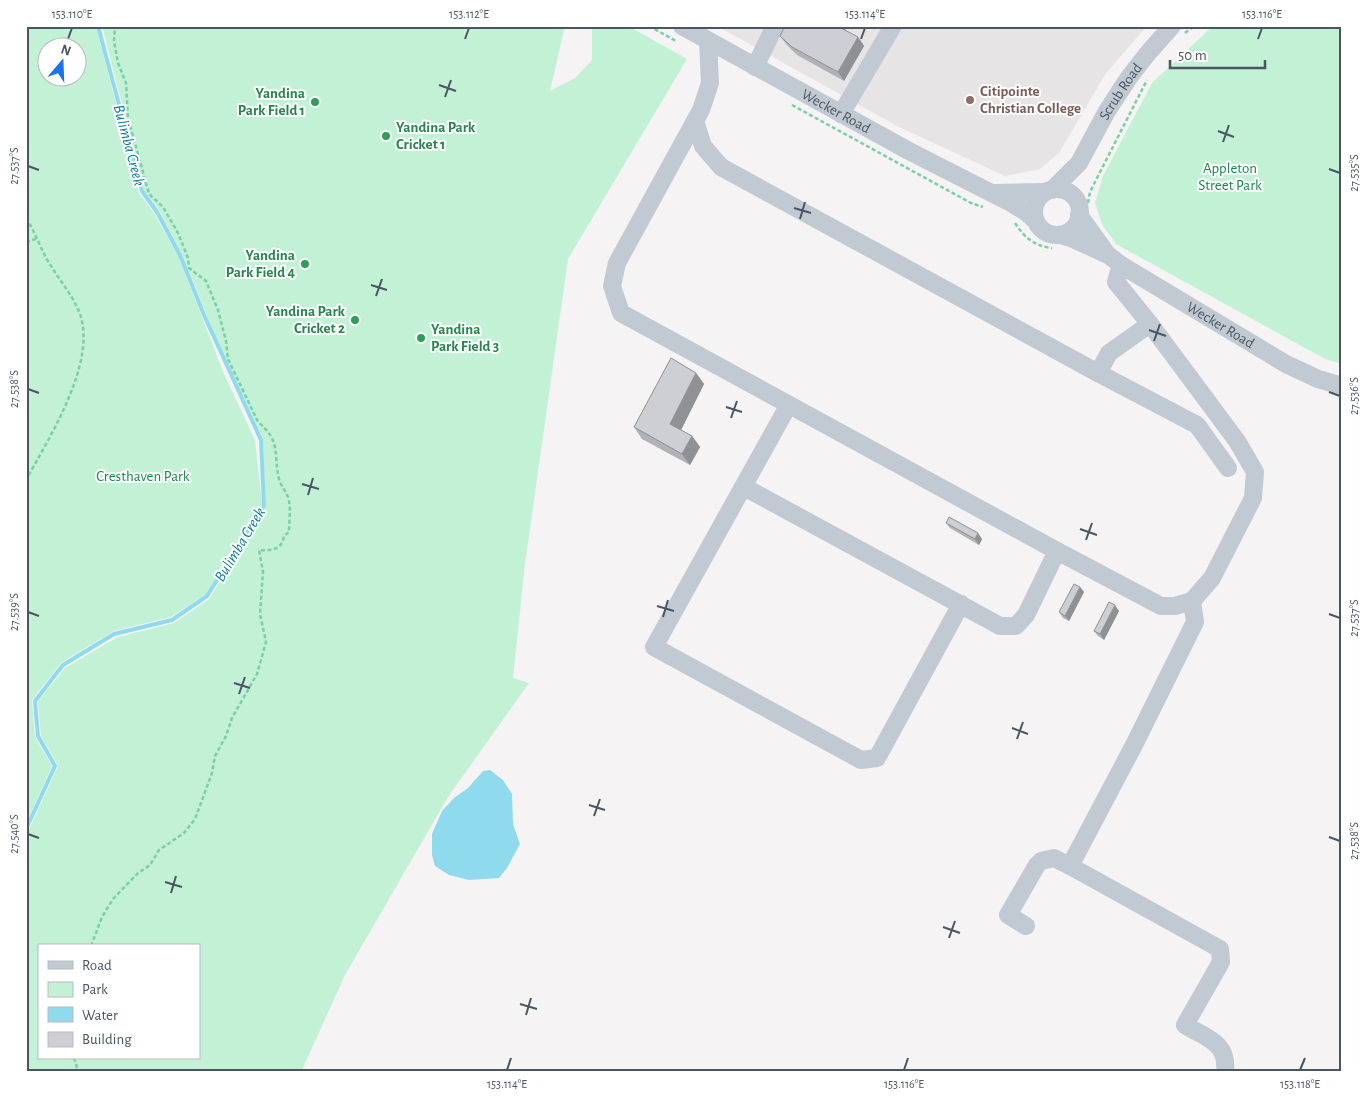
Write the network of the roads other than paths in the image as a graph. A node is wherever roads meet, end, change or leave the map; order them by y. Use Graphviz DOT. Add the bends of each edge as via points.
graph roads {
  1 [pos="682,26"];
  2 [pos="775,26"];
  3 [pos="893,26"];
  4 [pos="1178,31"];
  5 [pos="708,41"];
  6 [pos="755,67"];
  7 [pos="841,114"];
  8 [pos="695,121"];
  9 [pos="1078,163"];
  10 [pos="1049,191"];
  11 [pos="993,193"];
  12 [pos="1078,208"];
  13 [pos="1035,220"];
  14 [pos="1060,235"];
  15 [pos="1107,254"];
  16 [pos="1121,266"];
  17 [pos="1150,324"];
  18 [pos="1098,373"];
  19 [pos="1342,386"];
  20 [pos="788,406"];
  21 [pos="1228,468"];
  22 [pos="744,487"];
  23 [pos="1057,551"];
  24 [pos="1192,601"];
  25 [pos="961,604"];
  26 [pos="1070,866"];
  27 [pos="1026,926"];
  28 [pos="1225,1071"];
  1 -- 5 [label="street, Wecker Road"];
  2 -- 6 [label="street"];
  3 -- 7 [label="street"];
  4 -- 9 [label="street, Scrub Road" via="1148,53 1107,111"];
  5 -- 6 [label="street, Wecker Road"];
  5 -- 8 [label="street" via="710,83"];
  6 -- 7 [label="street, Wecker Road"];
  7 -- 11 [label="street, Wecker Road"];
  8 -- 18 [label="street" via="703,146 721,167"];
  8 -- 20 [label="street" via="617,263 612,286 621,314"];
  9 -- 10 [label="street, Scrub Road"];
  9 -- 12 [label="street, Scrub Road"];
  10 -- 11 [label="street, Wecker Road"];
  10 -- 12 [label="street, Wecker Road" via="1067,192"];
  10 -- 13 [label="street" via="1035,204"];
  11 -- 13 [label="street, Wecker Road"];
  12 -- 14 [label="street" via="1077,222 1067,233"];
  12 -- 15 [label="street, Wecker Road"];
  13 -- 14 [label="street, Wecker Road" via="1045,232"];
  14 -- 15 [label="street, Wecker Road"];
  15 -- 16 [label="street, Wecker Road"];
  16 -- 17 [label="street" via="1116,282"];
  16 -- 19 [label="street, Wecker Road" via="1286,364"];
  17 -- 18 [label="street" via="1109,353"];
  17 -- 24 [label="street" via="1237,441 1255,472 1253,498 1212,578"];
  18 -- 21 [label="street" via="1197,425"];
  20 -- 22 [label="street"];
  20 -- 23 [label="street"];
  22 -- 25 [label="street"];
  22 -- 25 [label="street" via="654,646 861,760 877,758"];
  23 -- 24 [label="street" via="1161,606"];
  23 -- 25 [label="street" via="1026,615 1016,626 1000,626"];
  24 -- 26 [label="street" via="1195,622"];
  26 -- 27 [label="street" via="1054,858 1036,865 1008,915"];
  26 -- 28 [label="street" via="1220,949 1221,962 1185,1025 1216,1042 1225,1055"];
}
